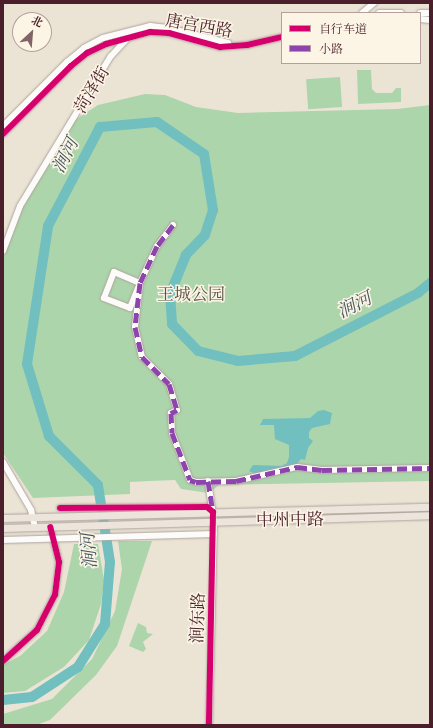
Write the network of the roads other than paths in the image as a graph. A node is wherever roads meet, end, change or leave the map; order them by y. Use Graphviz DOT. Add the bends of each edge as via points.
graph roads {
  1 [pos="374,3"];
  2 [pos="363,12"];
  3 [pos="281,33"];
  4 [pos="129,37"];
  5 [pos="281,37"];
  6 [pos="3,126"];
  7 [pos="3,134"];
  8 [pos="173,225"];
  9 [pos="3,252"];
  10 [pos="140,283"];
  11 [pos="3,462"];
  12 [pos="430,468"];
  13 [pos="208,481"];
  14 [pos="430,507"];
  15 [pos="60,508"];
  16 [pos="149,510"];
  17 [pos="211,512"];
  18 [pos="430,515"];
  19 [pos="3,518"];
  20 [pos="34,518"];
  21 [pos="213,522"];
  22 [pos="35,527"];
  23 [pos="50,527"];
  24 [pos="3,528"];
  25 [pos="212,534"];
  26 [pos="52,538"];
  27 [pos="3,540"];
  28 [pos="3,661"];
  29 [pos="206,725"];
  30 [pos="209,725"];
  1 -- 2 [label="street"];
  3 -- 6 [label="street, 唐宫西路" via="233,44 150,26 103,38 84,48 67,62"];
  4 -- 5 [label="street, 唐宫西路" via="150,32 169,33 220,47 233,47"];
  4 -- 7 [label="street, 唐宫西路" via="87,53"];
  4 -- 9 [label="street, 菏泽街" via="112,56 20,206"];
  8 -- 10 [label="street" via="158,246"];
  10 -- 10 [label="street" via="114,272 104,298 130,308"];
  10 -- 13 [label="street" via="135,327 138,346 142,357 169,384 177,410 171,413 172,433 190,480"];
  11 -- 20 [label="street"];
  12 -- 13 [label="street" via="322,470 297,467 236,481"];
  13 -- 17 [label="street, 涧东路"];
  14 -- 17 [label="main road, 中州中路"];
  15 -- 16 [label="street"];
  16 -- 17 [label="main road, 中州中路"];
  16 -- 20 [label="main road, 中州中路"];
  17 -- 21 [label="street, 涧东路"];
  18 -- 21 [label="main road, 中州中路"];
  19 -- 20 [label="main road, 中州中路"];
  20 -- 22 [label="street"];
  21 -- 23 [label="main road, 中州中路"];
  21 -- 25 [label="street, 涧东路"];
  22 -- 23 [label="main road, 中州中路"];
  22 -- 24 [label="main road, 中州中路"];
  23 -- 26 [label="street"];
  25 -- 26 [label="street"];
  25 -- 29 [label="street, 涧东路"];
  25 -- 30 [label="street, 涧东路"];
  26 -- 27 [label="street"];
  26 -- 28 [label="street" via="59,562 55,596 37,630"];
}
